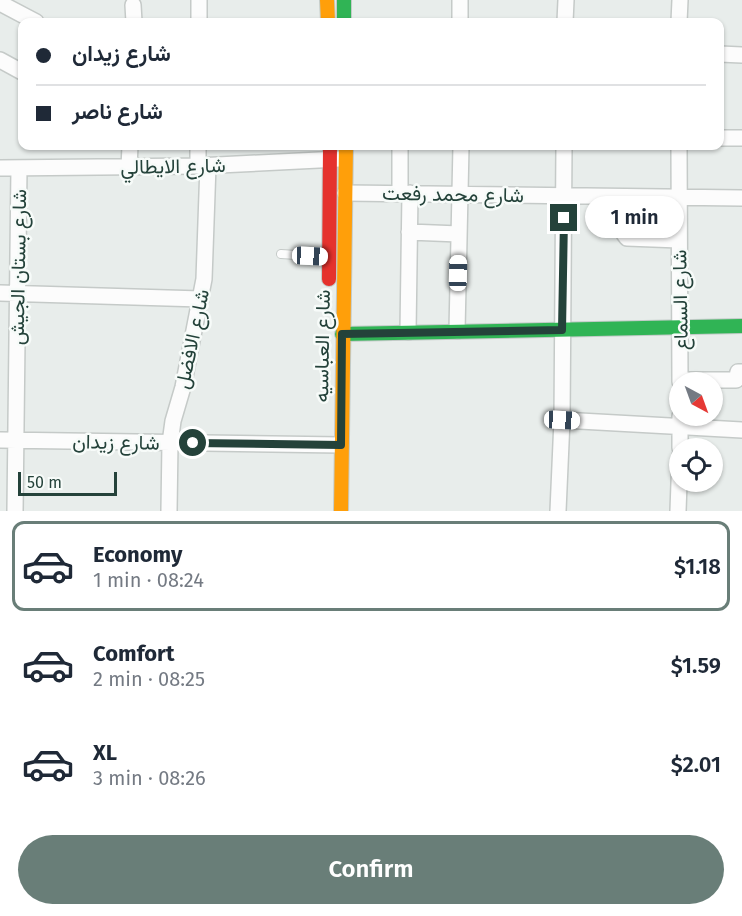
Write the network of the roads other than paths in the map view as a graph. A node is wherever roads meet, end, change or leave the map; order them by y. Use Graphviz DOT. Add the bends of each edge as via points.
graph roads {
  1 [pos="199,0"];
  2 [pos="327,0"];
  3 [pos="344,0"];
  4 [pos="460,0"];
  5 [pos="566,0"];
  6 [pos="680,0"];
  7 [pos="0,3"];
  8 [pos="134,5"];
  9 [pos="28,18"];
  10 [pos="134,18"];
  11 [pos="199,18"];
  12 [pos="328,18"];
  13 [pos="344,18"];
  14 [pos="460,18"];
  15 [pos="566,18"];
  16 [pos="679,18"];
  17 [pos="724,54"];
  18 [pos="742,55"];
  19 [pos="0,60"];
  20 [pos="18,70"];
  21 [pos="724,138"];
  22 [pos="742,138"];
  23 [pos="130,150"];
  24 [pos="199,150"];
  25 [pos="400,150"];
  26 [pos="461,150"];
  27 [pos="564,150"];
  28 [pos="679,150"];
  29 [pos="338,152"];
  30 [pos="203,166"];
  31 [pos="129,167"];
  32 [pos="0,168"];
  33 [pos="19,168"];
  34 [pos="345,192"];
  35 [pos="405,193"];
  36 [pos="460,194"];
  37 [pos="564,196"];
  38 [pos="624,197"];
  39 [pos="678,197"];
  40 [pos="742,198"];
  41 [pos="410,232"];
  42 [pos="459,234"];
  43 [pos="679,240"];
  44 [pos="280,255"];
  45 [pos="329,257"];
  46 [pos="0,293"];
  47 [pos="18,293"];
  48 [pos="329,293"];
  49 [pos="201,299"];
  50 [pos="742,326"];
  51 [pos="680,328"];
  52 [pos="562,330"];
  53 [pos="408,332"];
  54 [pos="457,332"];
  55 [pos="342,334"];
  56 [pos="680,372"];
  57 [pos="742,372"];
  58 [pos="723,380"];
  59 [pos="328,386"];
  60 [pos="562,420"];
  61 [pos="669,421"];
  62 [pos="714,426"];
  63 [pos="742,430"];
  64 [pos="0,440"];
  65 [pos="16,440"];
  66 [pos="170,442"];
  67 [pos="334,445"];
  68 [pos="679,492"];
  69 [pos="15,511"];
  70 [pos="170,511"];
  71 [pos="328,511"];
  72 [pos="341,511"];
  73 [pos="558,511"];
  74 [pos="678,511"];
  1 -- 11 [label="street"];
  2 -- 12 [label="main road"];
  3 -- 13 [label="main road"];
  4 -- 14 [label="street"];
  5 -- 15 [label="street"];
  6 -- 16 [label="street"];
  7 -- 9 [label="street"];
  8 -- 10 [label="street"];
  17 -- 18 [label="street"];
  19 -- 20 [label="street"];
  21 -- 22 [label="street"];
  23 -- 31 [label="street"];
  24 -- 30 [label="street, شارع الافضل"];
  25 -- 35 [label="street"];
  26 -- 36 [label="street"];
  27 -- 37 [label="street"];
  28 -- 39 [label="street, شارع السماع"];
  29 -- 30 [label="street, شارع الايطالي"];
  29 -- 34 [label="main road, شارع العباسيه"];
  29 -- 45 [label="main road, شارع العباسيه"];
  30 -- 31 [label="street, شارع الايطالي"];
  30 -- 49 [label="street, شارع الافضل" via="205,269"];
  31 -- 33 [label="street, شارع الايطالي"];
  32 -- 33 [label="street, شارع الايطالي"];
  33 -- 47 [label="street, شارع بستان الجيش"];
  34 -- 35 [label="street, شارع محمد رفعت"];
  34 -- 55 [label="main road, شارع العباسيه"];
  35 -- 36 [label="street, شارع محمد رفعت"];
  35 -- 41 [label="street"];
  36 -- 37 [label="street, شارع محمد رفعت"];
  36 -- 42 [label="street"];
  37 -- 38 [label="street, شارع محمد رفعت"];
  37 -- 52 [label="street"];
  38 -- 39 [label="street, شارع محمد رفعت"];
  38 -- 43 [label="street" via="627,238"];
  39 -- 40 [label="street, شارع محمد رفعت"];
  39 -- 43 [label="street, شارع السماع"];
  41 -- 42 [label="street"];
  41 -- 53 [label="street"];
  42 -- 54 [label="street"];
  43 -- 51 [label="street, شارع السماع"];
  44 -- 45 [label="lane"];
  45 -- 48 [label="main road, شارع العباسيه"];
  46 -- 47 [label="street"];
  47 -- 49 [label="street"];
  47 -- 65 [label="street, شارع بستان الجيش"];
  49 -- 66 [label="street, شارع الافضل"];
  50 -- 51 [label="main road"];
  51 -- 52 [label="main road"];
  51 -- 56 [label="street, شارع السماع"];
  52 -- 54 [label="main road"];
  52 -- 60 [label="street"];
  53 -- 54 [label="main road"];
  53 -- 55 [label="main road"];
  55 -- 67 [label="main road, شارع العباسيه"];
  57 -- 58 [label="street" via="738,372 736,380"];
  59 -- 67 [label="main road, شارع العباسيه"];
  60 -- 61 [label="street"];
  60 -- 73 [label="street"];
  62 -- 63 [label="street"];
  64 -- 65 [label="street, شارع زيدان"];
  65 -- 66 [label="street, شارع زيدان"];
  65 -- 69 [label="street, شارع بستان الجيش"];
  66 -- 67 [label="street, شارع زيدان"];
  66 -- 70 [label="street, شارع الافضل"];
  67 -- 71 [label="main road, شارع العباسيه"];
  67 -- 72 [label="main road, شارع العباسيه"];
  68 -- 74 [label="street"];
}
